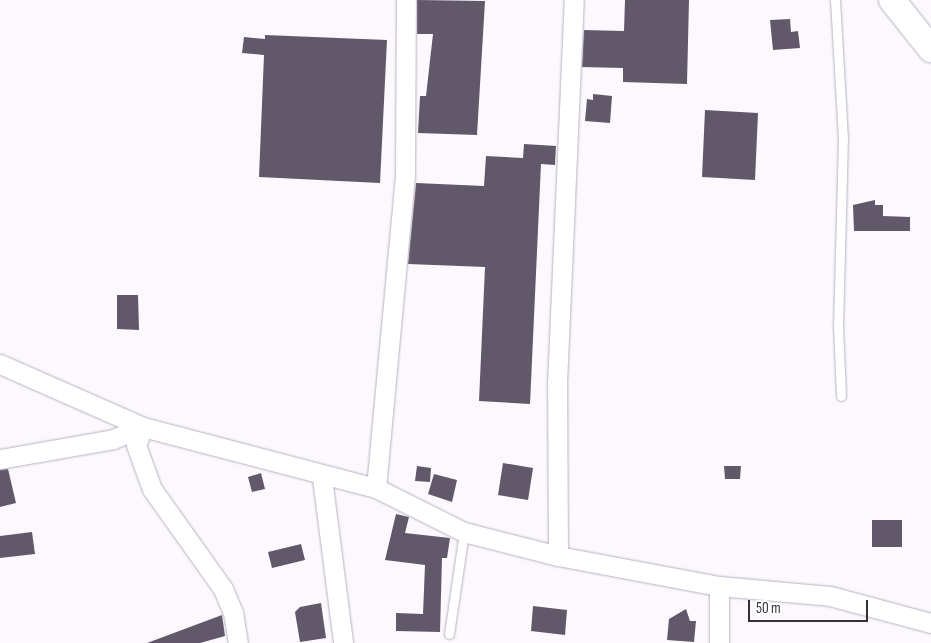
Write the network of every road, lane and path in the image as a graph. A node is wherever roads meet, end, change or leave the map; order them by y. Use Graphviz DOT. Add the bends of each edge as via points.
graph roads {
  1 [pos="406,0"];
  2 [pos="574,0"];
  3 [pos="835,0"];
  4 [pos="892,0"];
  5 [pos="931,49"];
  6 [pos="0,364"];
  7 [pos="842,396"];
  8 [pos="143,427"];
  9 [pos="0,459"];
  10 [pos="322,478"];
  11 [pos="376,488"];
  12 [pos="464,532"];
  13 [pos="558,556"];
  14 [pos="720,586"];
  15 [pos="931,623"];
  16 [pos="449,634"];
  17 [pos="238,643"];
  18 [pos="343,643"];
  19 [pos="719,643"];
  1 -- 11 [label="street" via="405,176"];
  2 -- 13 [label="street" via="557,384"];
  3 -- 7 [label="lane" via="843,137 838,326"];
  4 -- 5 [label="main road"];
  6 -- 8 [label="street"];
  8 -- 9 [label="street" via="113,439"];
  8 -- 10 [label="street"];
  8 -- 17 [label="street" via="136,445 152,489 223,589 233,612"];
  10 -- 11 [label="street"];
  10 -- 18 [label="street"];
  11 -- 12 [label="street"];
  12 -- 13 [label="street"];
  12 -- 16 [label="lane"];
  13 -- 14 [label="street"];
  14 -- 15 [label="street" via="830,596"];
  14 -- 19 [label="street"];
}
